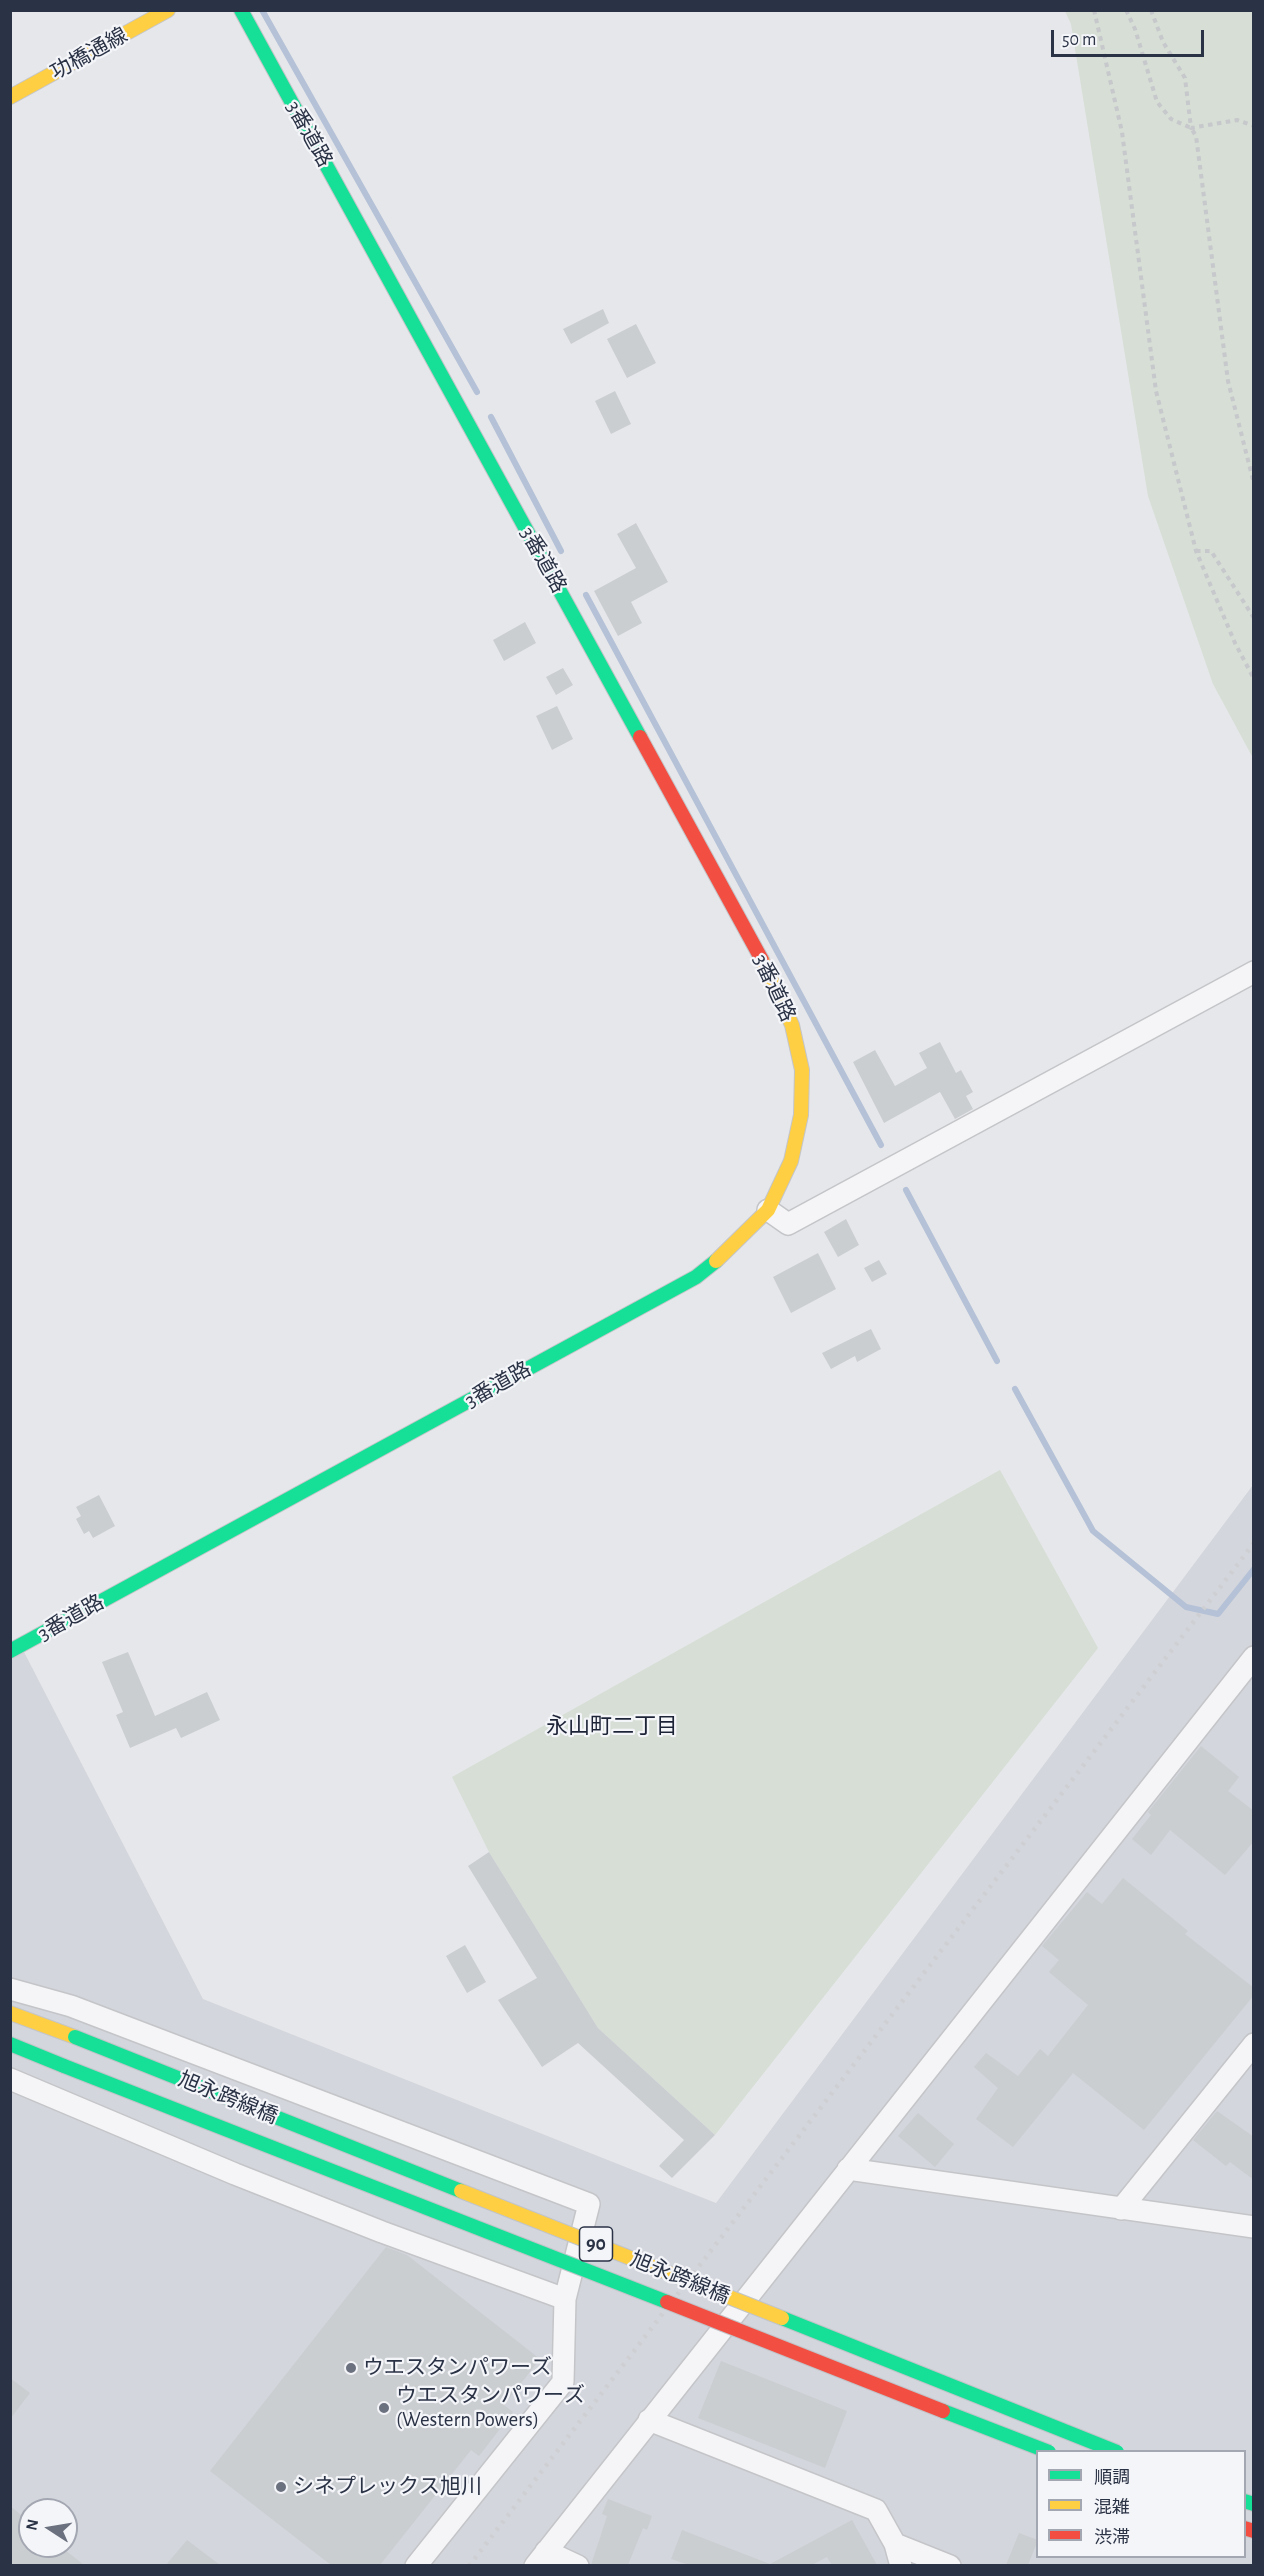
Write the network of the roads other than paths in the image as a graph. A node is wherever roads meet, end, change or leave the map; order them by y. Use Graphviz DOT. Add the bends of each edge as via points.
graph roads {
  1 [pos="168,10"];
  2 [pos="241,10"];
  3 [pos="10,97"];
  4 [pos="1254,972"];
  5 [pos="768,1210"];
  6 [pos="10,1651"];
  7 [pos="1254,1657"];
  8 [pos="10,1989"];
  9 [pos="10,2013"];
  10 [pos="10,2044"];
  11 [pos="1254,2044"];
  12 [pos="10,2079"];
  13 [pos="848,2169"];
  14 [pos="1122,2209"];
  15 [pos="1254,2227"];
  16 [pos="565,2299"];
  17 [pos="649,2420"];
  18 [pos="1046,2450"];
  19 [pos="1114,2450"];
  20 [pos="895,2544"];
  21 [pos="540,2558"];
  22 [pos="416,2565"];
  23 [pos="578,2565"];
  24 [pos="901,2565"];
  25 [pos="950,2565"];
  1 -- 3 [label="street, 功橋通線"];
  2 -- 5 [label="street, 3番道路" via="773,980 792,1025 800,1059 801,1115 791,1161"];
  4 -- 5 [label="street" via="788,1224"];
  5 -- 6 [label="street, 3番道路" via="732,1248 696,1277"];
  7 -- 13 [label="street"];
  8 -- 16 [label="street" via="71,2006 589,2204"];
  9 -- 19 [label="street, 旭永跨線橋 / 90, bridge"];
  10 -- 18 [label="street, 旭永跨線橋 / 90, bridge"];
  11 -- 14 [label="street"];
  12 -- 16 [label="street" via="235,2174"];
  13 -- 14 [label="street"];
  13 -- 17 [label="street"];
  14 -- 15 [label="street"];
  16 -- 22 [label="street" via="563,2382"];
  17 -- 20 [label="street" via="876,2510"];
  17 -- 21 [label="street"];
  20 -- 24 [label="street"];
  20 -- 25 [label="street"];
  21 -- 23 [label="street"];
}
